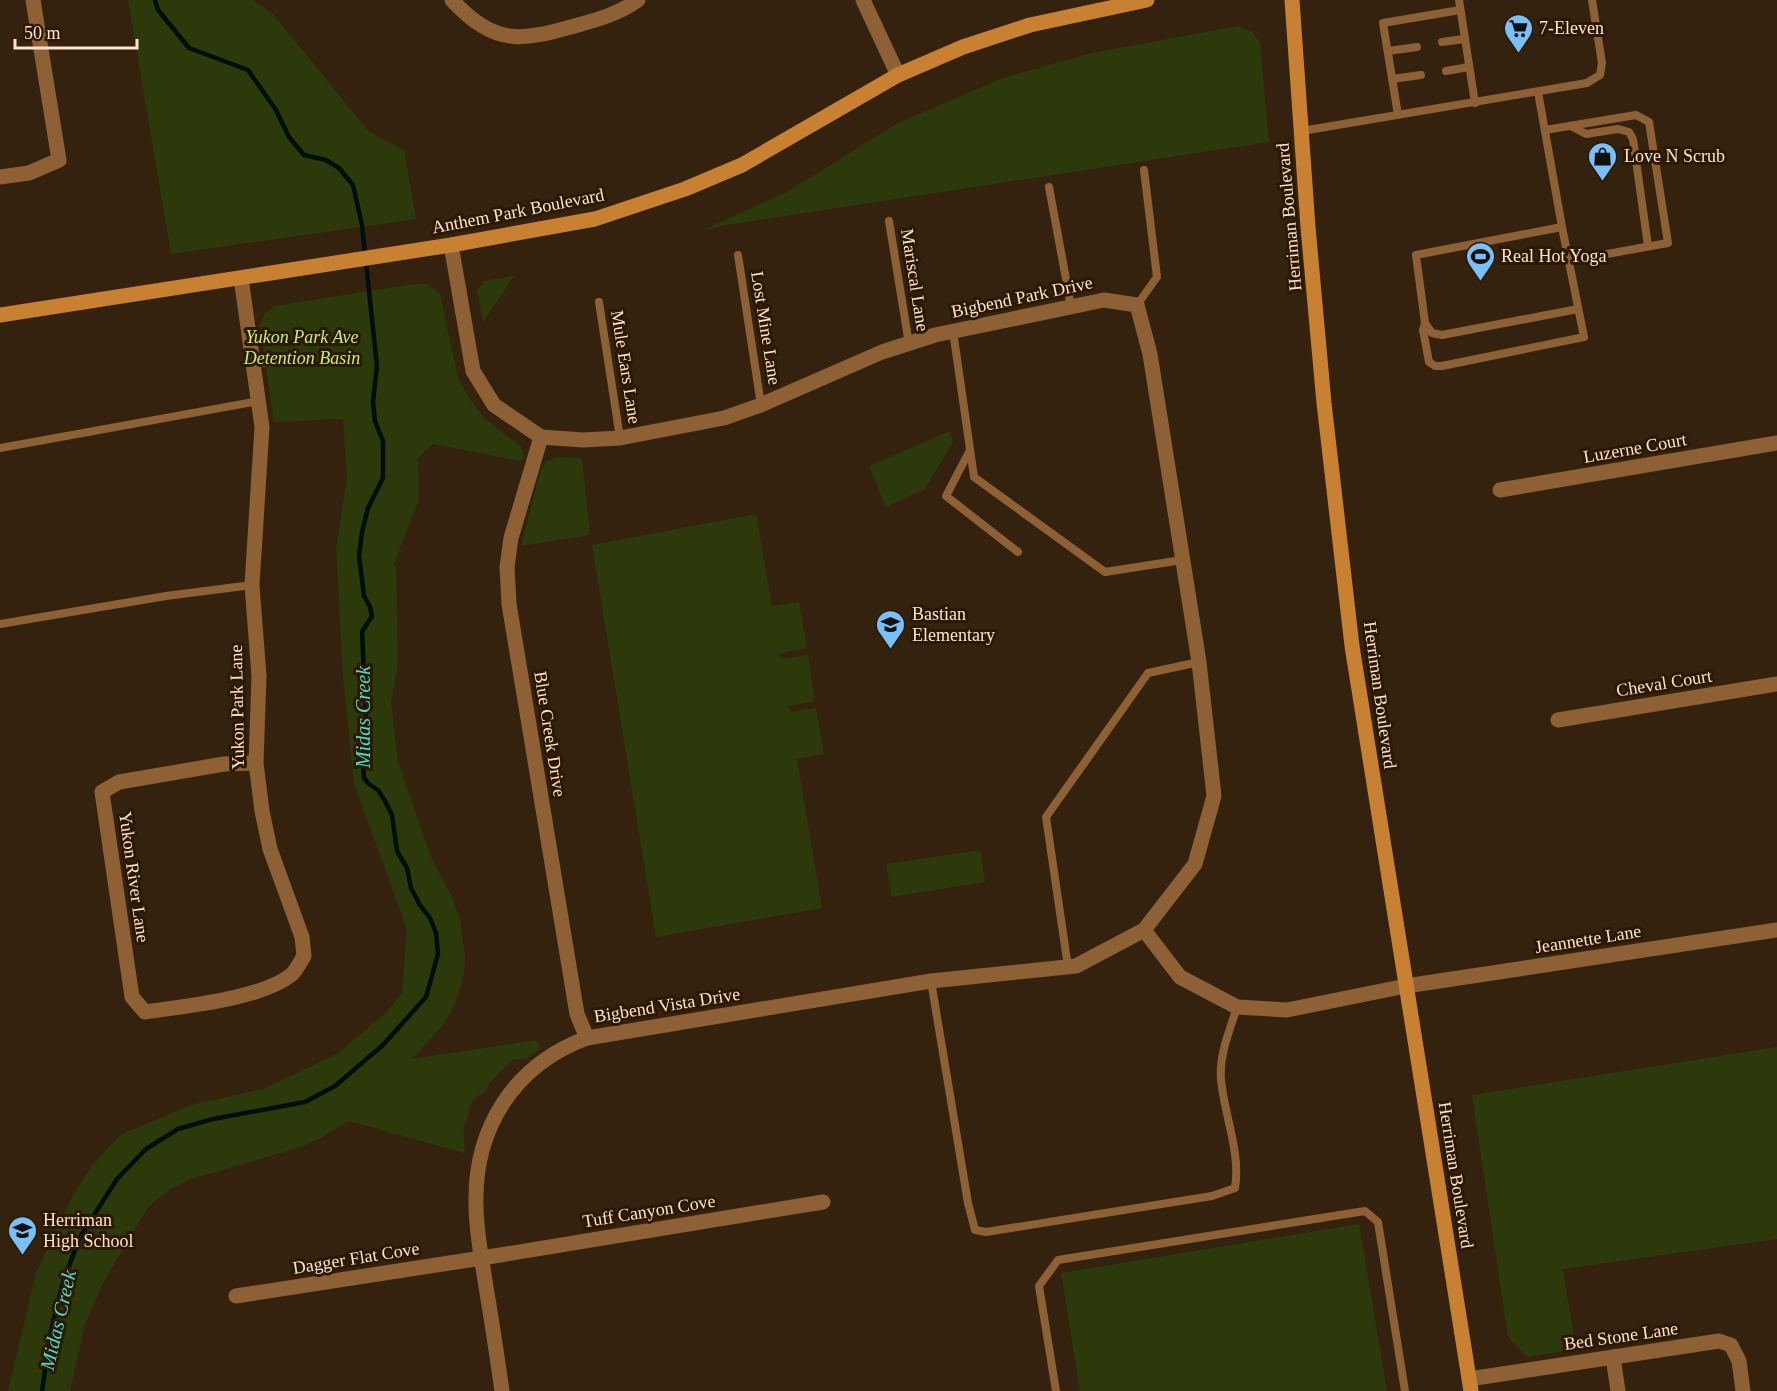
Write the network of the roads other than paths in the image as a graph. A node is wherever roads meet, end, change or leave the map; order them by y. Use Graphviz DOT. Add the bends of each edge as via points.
graph roads {
  1 [pos="33,0"];
  2 [pos="452,0"];
  3 [pos="638,0"];
  4 [pos="863,0"];
  5 [pos="1147,0"];
  6 [pos="1292,0"];
  7 [pos="1459,0"];
  8 [pos="1592,0"];
  9 [pos="1460,10"];
  10 [pos="1465,39"];
  11 [pos="1442,42"];
  12 [pos="1417,46"];
  13 [pos="1388,51"];
  14 [pos="1469,67"];
  15 [pos="1446,71"];
  16 [pos="898,75"];
  17 [pos="1421,75"];
  18 [pos="1392,79"];
  19 [pos="1538,92"];
  20 [pos="1475,103"];
  21 [pos="1398,115"];
  22 [pos="1571,126"];
  23 [pos="1545,130"];
  24 [pos="1302,131"];
  25 [pos="1144,170"];
  26 [pos="0,177"];
  27 [pos="1049,188"];
  28 [pos="889,221"];
  29 [pos="1562,227"];
  30 [pos="451,245"];
  31 [pos="1648,246"];
  32 [pos="738,255"];
  33 [pos="1568,261"];
  34 [pos="241,278"];
  35 [pos="599,302"];
  36 [pos="1071,306"];
  37 [pos="1137,306"];
  38 [pos="1578,309"];
  39 [pos="0,315"];
  40 [pos="1425,323"];
  41 [pos="953,331"];
  42 [pos="909,344"];
  43 [pos="281,361"];
  44 [pos="254,364"];
  45 [pos="259,401"];
  46 [pos="761,405"];
  47 [pos="541,437"];
  48 [pos="620,438"];
  49 [pos="1777,444"];
  50 [pos="0,448"];
  51 [pos="970,450"];
  52 [pos="1500,490"];
  53 [pos="1018,552"];
  54 [pos="1182,560"];
  55 [pos="252,585"];
  56 [pos="0,624"];
  57 [pos="1199,662"];
  58 [pos="1777,684"];
  59 [pos="1558,720"];
  60 [pos="256,763"];
  61 [pos="1144,930"];
  62 [pos="1777,930"];
  63 [pos="1068,967"];
  64 [pos="931,981"];
  65 [pos="1406,986"];
  66 [pos="1237,1007"];
  67 [pos="145,1012"];
  68 [pos="587,1038"];
  69 [pos="823,1202"];
  70 [pos="482,1258"];
  71 [pos="236,1296"];
  72 [pos="1612,1357"];
  73 [pos="1470,1385"];
  74 [pos="502,1391"];
  75 [pos="1056,1391"];
  76 [pos="1405,1391"];
  77 [pos="1618,1391"];
  78 [pos="1743,1391"];
  1 -- 26 [label="street" via="59,160 29,173"];
  2 -- 3 [label="street" via="476,24 519,38 537,37 621,12"];
  4 -- 16 [label="street"];
  5 -- 16 [label="main road, Anthem Park Boulevard" via="1030,25 963,47"];
  6 -- 24 [label="main road, Herriman Boulevard"];
  7 -- 9 [label="lane"];
  8 -- 19 [label="lane" via="1602,63 1600,75 1587,83"];
  9 -- 10 [label="lane"];
  9 -- 13 [label="lane" via="1383,22"];
  10 -- 11 [label="lane"];
  10 -- 14 [label="lane"];
  12 -- 13 [label="lane"];
  13 -- 18 [label="lane"];
  14 -- 15 [label="lane"];
  14 -- 20 [label="lane"];
  16 -- 30 [label="main road, Anthem Park Boulevard" via="742,165 685,189 595,219"];
  17 -- 18 [label="lane"];
  18 -- 21 [label="lane"];
  19 -- 20 [label="lane"];
  19 -- 23 [label="lane"];
  20 -- 21 [label="lane"];
  21 -- 24 [label="lane"];
  22 -- 23 [label="lane"];
  22 -- 31 [label="lane" via="1586,134 1618,129 1629,132 1633,138"];
  22 -- 31 [label="lane" via="1636,115 1649,122 1668,243"];
  23 -- 29 [label="lane"];
  24 -- 65 [label="main road, Herriman Boulevard" via="1324,403 1352,646"];
  25 -- 37 [label="lane" via="1157,278"];
  27 -- 36 [label="lane"];
  28 -- 42 [label="lane, Mariscal Lane"];
  29 -- 33 [label="lane"];
  29 -- 40 [label="lane" via="1416,255"];
  30 -- 34 [label="main road, Anthem Park Boulevard"];
  30 -- 47 [label="street" via="473,371 494,405"];
  31 -- 33 [label="lane"];
  32 -- 46 [label="lane, Lost Mine Lane"];
  33 -- 38 [label="lane"];
  34 -- 39 [label="main road, Anthem Park Boulevard"];
  34 -- 44 [label="street, Yukon Park Lane"];
  35 -- 48 [label="lane, Mule Ears Lane"];
  36 -- 37 [label="street, Bigbend Park Drive" via="1104,300"];
  36 -- 41 [label="street, Bigbend Park Drive"];
  37 -- 54 [label="street" via="1150,354"];
  38 -- 40 [label="lane" via="1442,335 1431,333"];
  38 -- 40 [label="lane" via="1584,337 1442,366 1427,359"];
  41 -- 42 [label="street, Bigbend Park Drive"];
  41 -- 51 [label="lane"];
  42 -- 46 [label="street, Bigbend Park Drive"];
  43 -- 44 [label="lane"];
  44 -- 45 [label="street, Yukon Park Lane"];
  45 -- 50 [label="lane"];
  45 -- 55 [label="street, Yukon Park Lane" via="262,427"];
  46 -- 48 [label="street, Bigbend Park Drive" via="724,418"];
  47 -- 48 [label="street, Bigbend Park Drive"];
  47 -- 68 [label="street, Blue Creek Drive" via="511,538 507,567 509,604 577,1014"];
  49 -- 52 [label="street, Luzerne Court"];
  51 -- 53 [label="lane" via="946,496"];
  51 -- 54 [label="lane" via="974,477 1105,572"];
  54 -- 57 [label="street"];
  55 -- 56 [label="lane"];
  55 -- 60 [label="street, Yukon Park Lane" via="259,676"];
  57 -- 61 [label="street" via="1214,796 1195,864"];
  57 -- 63 [label="lane" via="1148,673 1046,817"];
  58 -- 59 [label="street, Cheval Court"];
  60 -- 67 [label="street, Yukon Park Lane" via="270,849 302,937 304,956 292,975 265,988 238,997"];
  60 -- 67 [label="street, Yukon River Lane" via="224,764 119,782 102,792 132,997"];
  61 -- 63 [label="street, Bigbend Vista Drive"];
  61 -- 66 [label="street" via="1180,977"];
  62 -- 65 [label="street, Jeannette Lane"];
  63 -- 64 [label="street, Bigbend Vista Drive"];
  64 -- 66 [label="lane" via="968,1203 975,1230 986,1232 1212,1196 1235,1188 1238,1171 1221,1061"];
  64 -- 68 [label="street, Bigbend Vista Drive"];
  65 -- 66 [label="street, Jeannette Lane" via="1287,1010"];
  65 -- 73 [label="main road, Herriman Boulevard"];
  68 -- 70 [label="street, Bigbend Vista Drive" via="556,1051 532,1069 495,1116 481,1152 476,1189"];
  69 -- 70 [label="street, Tuff Canyon Cove"];
  70 -- 71 [label="street, Dagger Flat Cove"];
  70 -- 74 [label="street, Bigbend Vista Drive"];
  72 -- 73 [label="street, Bed Stone Lane"];
  72 -- 77 [label="street"];
  72 -- 78 [label="street, Bed Stone Lane" via="1719,1341 1731,1345"];
  75 -- 76 [label="lane" via="1039,1286 1058,1260 1365,1211 1378,1222"];
}
